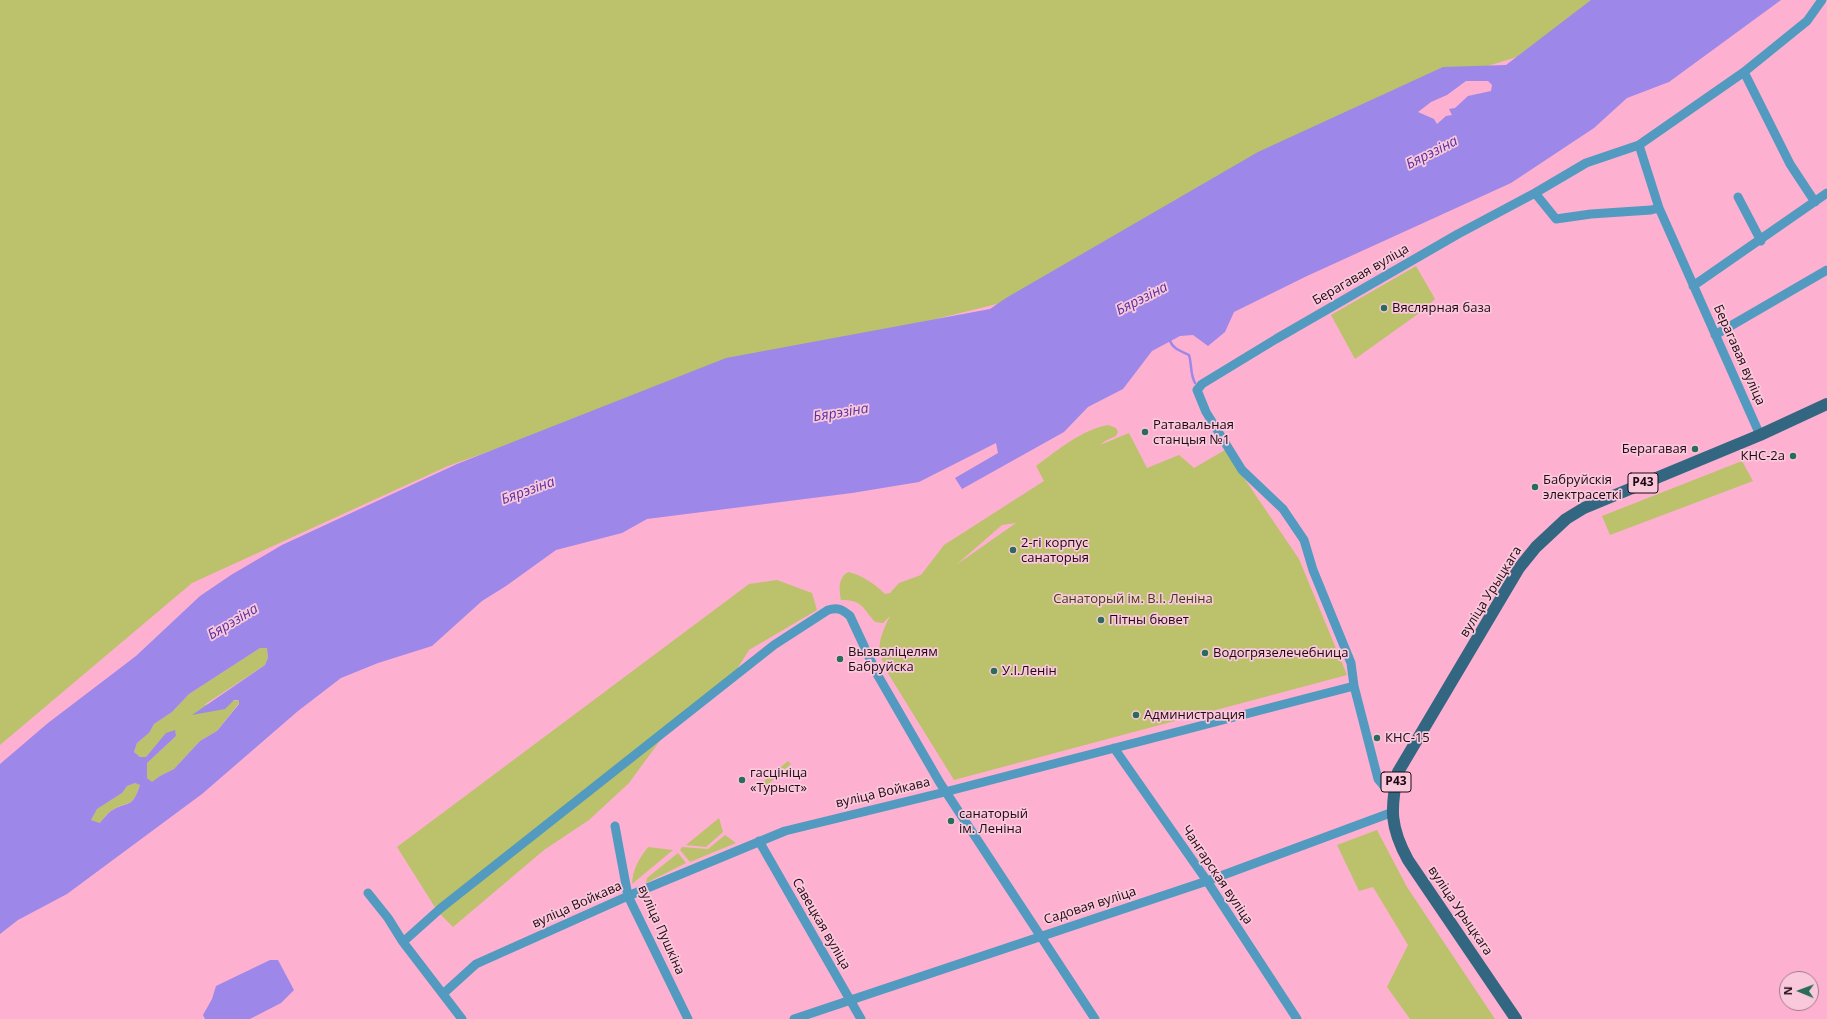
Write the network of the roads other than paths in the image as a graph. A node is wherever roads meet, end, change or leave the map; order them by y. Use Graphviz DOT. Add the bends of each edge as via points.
graph roads {
  1 [pos="1822,0"];
  2 [pos="1744,72"];
  3 [pos="1639,145"];
  4 [pos="1535,193"];
  5 [pos="1827,193"];
  6 [pos="1738,197"];
  7 [pos="1815,202"];
  8 [pos="1659,208"];
  9 [pos="1761,241"];
  10 [pos="1827,270"];
  11 [pos="1693,286"];
  12 [pos="1715,335"];
  13 [pos="1827,404"];
  14 [pos="1760,435"];
  15 [pos="1354,686"];
  16 [pos="1114,748"];
  17 [pos="1395,788"];
  18 [pos="945,792"];
  19 [pos="1393,812"];
  20 [pos="615,826"];
  21 [pos="759,841"];
  22 [pos="1207,881"];
  23 [pos="368,893"];
  24 [pos="628,896"];
  25 [pos="1041,936"];
  26 [pos="403,942"];
  27 [pos="444,993"];
  28 [pos="850,1001"];
  29 [pos="462,1019"];
  30 [pos="688,1019"];
  31 [pos="794,1019"];
  32 [pos="861,1019"];
  33 [pos="1095,1019"];
  34 [pos="1297,1019"];
  35 [pos="1516,1019"];
  1 -- 2 [label="street, Берагавая вуліца" via="1807,21"];
  2 -- 3 [label="street, Берагавая вуліца"];
  2 -- 7 [label="street" via="1790,164"];
  3 -- 4 [label="street, Берагавая вуліца" via="1586,163"];
  3 -- 8 [label="street, Берагавая вуліца"];
  4 -- 8 [label="street" via="1556,219"];
  4 -- 15 [label="street, Берагавая вуліца" via="1276,338 1202,384 1197,390 1206,412 1242,470 1283,509 1304,540 1312,570 1351,663"];
  5 -- 7 [label="street"];
  6 -- 9 [label="street"];
  7 -- 9 [label="street"];
  8 -- 11 [label="street, Берагавая вуліца"];
  9 -- 11 [label="street"];
  10 -- 12 [label="street"];
  11 -- 12 [label="street, Берагавая вуліца"];
  12 -- 14 [label="street, Берагавая вуліца"];
  13 -- 14 [label="main road, Р43"];
  14 -- 17 [label="main road, вуліца Урыцкага / Р43" via="1584,508 1566,519 1536,547 1519,568 1398,772"];
  15 -- 16 [label="street, вуліца Войкава"];
  15 -- 17 [label="street" via="1378,779 1384,786"];
  16 -- 18 [label="street, вуліца Войкава"];
  16 -- 22 [label="street, Чангарская вуліца"];
  17 -- 19 [label="main road, вуліца Урыцкага / Р43"];
  18 -- 21 [label="street, вуліца Войкава" via="785,831"];
  18 -- 25 [label="street"];
  18 -- 26 [label="street" via="877,674 850,616 835,608 774,645 442,908"];
  19 -- 22 [label="street, Садовая вуліца"];
  19 -- 35 [label="main road, вуліца Урыцкага / Р43" via="1398,841 1408,860"];
  20 -- 24 [label="street, вуліца Пушкіна"];
  21 -- 24 [label="street, вуліца Войкава"];
  21 -- 28 [label="street, Савецкая вуліца"];
  22 -- 25 [label="street, Садовая вуліца"];
  22 -- 34 [label="street, Чангарская вуліца"];
  23 -- 26 [label="street"];
  24 -- 27 [label="street, вуліца Войкава" via="476,964"];
  24 -- 30 [label="street, вуліца Пушкіна"];
  25 -- 28 [label="street, Садовая вуліца"];
  25 -- 33 [label="street"];
  26 -- 27 [label="street"];
  27 -- 29 [label="street"];
  28 -- 31 [label="street, Садовая вуліца"];
  28 -- 32 [label="street, Савецкая вуліца"];
}
